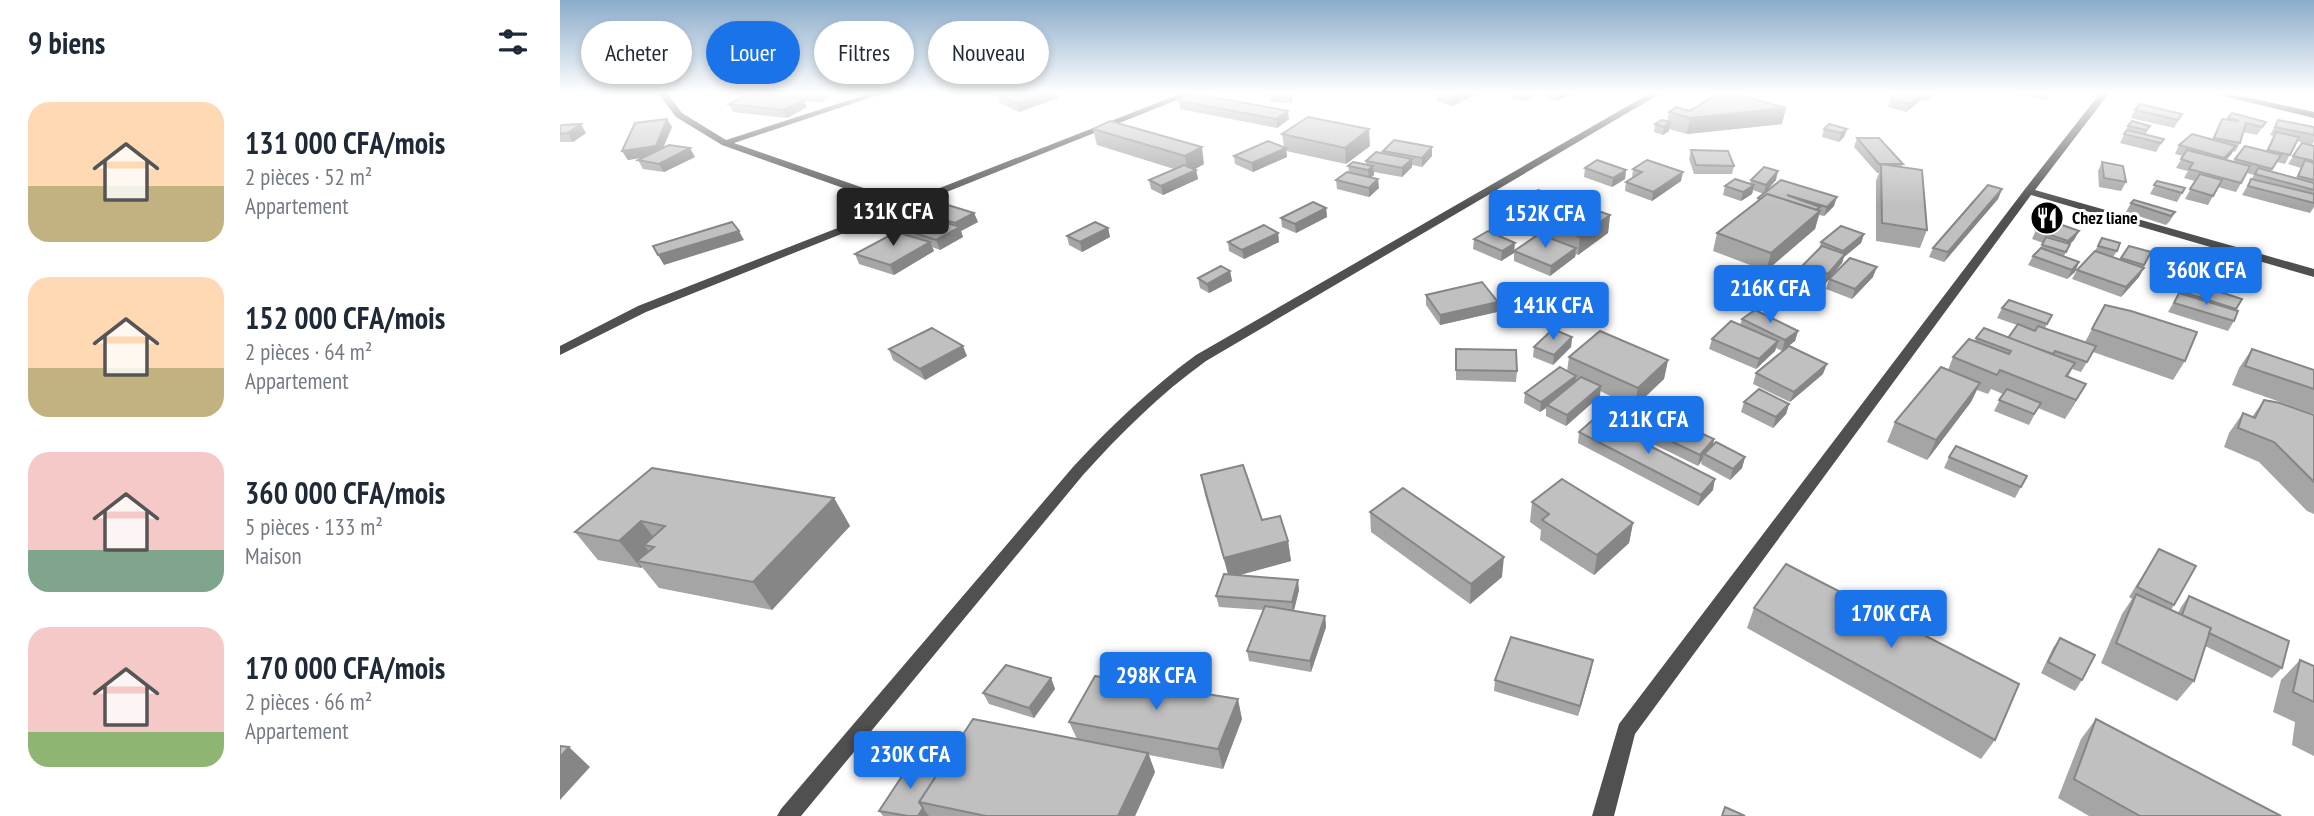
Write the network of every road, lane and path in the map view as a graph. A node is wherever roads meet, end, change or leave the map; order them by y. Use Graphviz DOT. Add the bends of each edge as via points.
graph roads {
  1 [pos="704,130"];
  2 [pos="765,130"];
  3 [pos="1095,130"];
  4 [pos="1593,130"];
  5 [pos="2076,130"];
  6 [pos="725,143"];
  7 [pos="2029,191"];
  8 [pos="902,205"];
  9 [pos="2314,273"];
  10 [pos="560,351"];
  11 [pos="788,816"];
  12 [pos="1603,816"];
  1 -- 6 [label="street"];
  2 -- 6 [label="street"];
  3 -- 8 [label="street"];
  4 -- 11 [label="street" via="1162,385 1078,471"];
  5 -- 7 [label="street"];
  6 -- 8 [label="street"];
  7 -- 9 [label="street"];
  7 -- 12 [label="street" via="1626,730"];
  8 -- 10 [label="street" via="642,309"];
}
